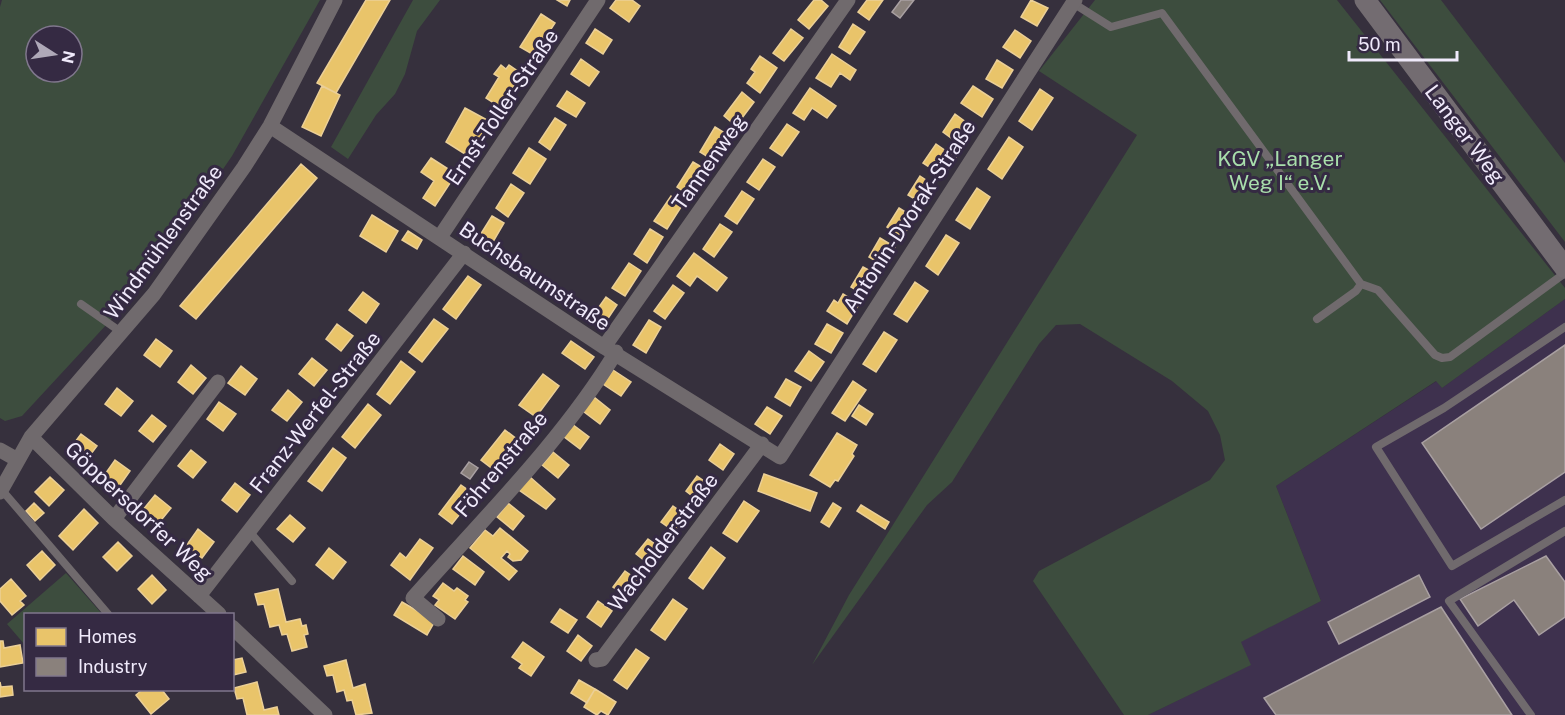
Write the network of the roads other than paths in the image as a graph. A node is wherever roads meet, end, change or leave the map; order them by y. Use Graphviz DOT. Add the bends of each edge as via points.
graph roads {
  1 [pos="335,0"];
  2 [pos="598,0"];
  3 [pos="848,0"];
  4 [pos="1365,0"];
  5 [pos="1074,2"];
  6 [pos="270,126"];
  7 [pos="440,237"];
  8 [pos="464,253"];
  9 [pos="1565,268"];
  10 [pos="1565,273"];
  11 [pos="1361,284"];
  12 [pos="81,304"];
  13 [pos="1317,319"];
  14 [pos="1565,327"];
  15 [pos="122,333"];
  16 [pos="610,350"];
  17 [pos="218,382"];
  18 [pos="31,437"];
  19 [pos="762,444"];
  20 [pos="0,450"];
  21 [pos="780,457"];
  22 [pos="16,459"];
  23 [pos="1,490"];
  24 [pos="1565,500"];
  25 [pos="114,519"];
  26 [pos="249,531"];
  27 [pos="1565,531"];
  28 [pos="292,581"];
  29 [pos="199,596"];
  30 [pos="106,613"];
  31 [pos="217,613"];
  32 [pos="438,619"];
  33 [pos="234,629"];
  34 [pos="596,660"];
  35 [pos="325,715"];
  36 [pos="1531,715"];
  1 -- 6 [label="street, Windmühlenstraße"];
  2 -- 7 [label="street, Ernst-Toller-Straße"];
  3 -- 16 [label="street, Tannenweg"];
  4 -- 9 [label="main road, Langer Weg"];
  5 -- 11 [label="lane" via="1111,27 1162,13"];
  5 -- 21 [label="street, Antonin-Dvorak-Straße"];
  6 -- 7 [label="street, Buchsbaumstraße"];
  6 -- 15 [label="street, Windmühlenstraße" via="154,294"];
  7 -- 8 [label="street, Buchsbaumstraße"];
  8 -- 16 [label="street, Buchsbaumstraße"];
  8 -- 26 [label="street, Franz-Werfel-Straße"];
  10 -- 11 [label="lane" via="1450,357 1442,358 1435,355 1378,290"];
  11 -- 13 [label="lane"];
  12 -- 15 [label="lane"];
  14 -- 24 [label="lane" via="1444,408 1376,447 1452,566"];
  15 -- 18 [label="street, Windmühlenstraße"];
  16 -- 19 [label="street, Buchsbaumstraße"];
  16 -- 32 [label="street, Föhrenstraße" via="604,372 542,452 413,598"];
  17 -- 25 [label="street"];
  18 -- 22 [label="street, Windmühlenstraße"];
  18 -- 25 [label="street, Göppersdorfer Weg"];
  19 -- 21 [label="street, Buchsbaumstraße"];
  19 -- 34 [label="street, Wacholderstraße" via="602,659"];
  20 -- 22 [label="street"];
  22 -- 23 [label="street, Windmühlenstraße"];
  23 -- 30 [label="lane"];
  25 -- 29 [label="street, Göppersdorfer Weg"];
  26 -- 28 [label="lane"];
  26 -- 29 [label="street, Franz-Werfel-Straße"];
  27 -- 36 [label="lane" via="1449,601"];
  29 -- 31 [label="street, Göppersdorfer Weg"];
  33 -- 35 [label="street"];
}
